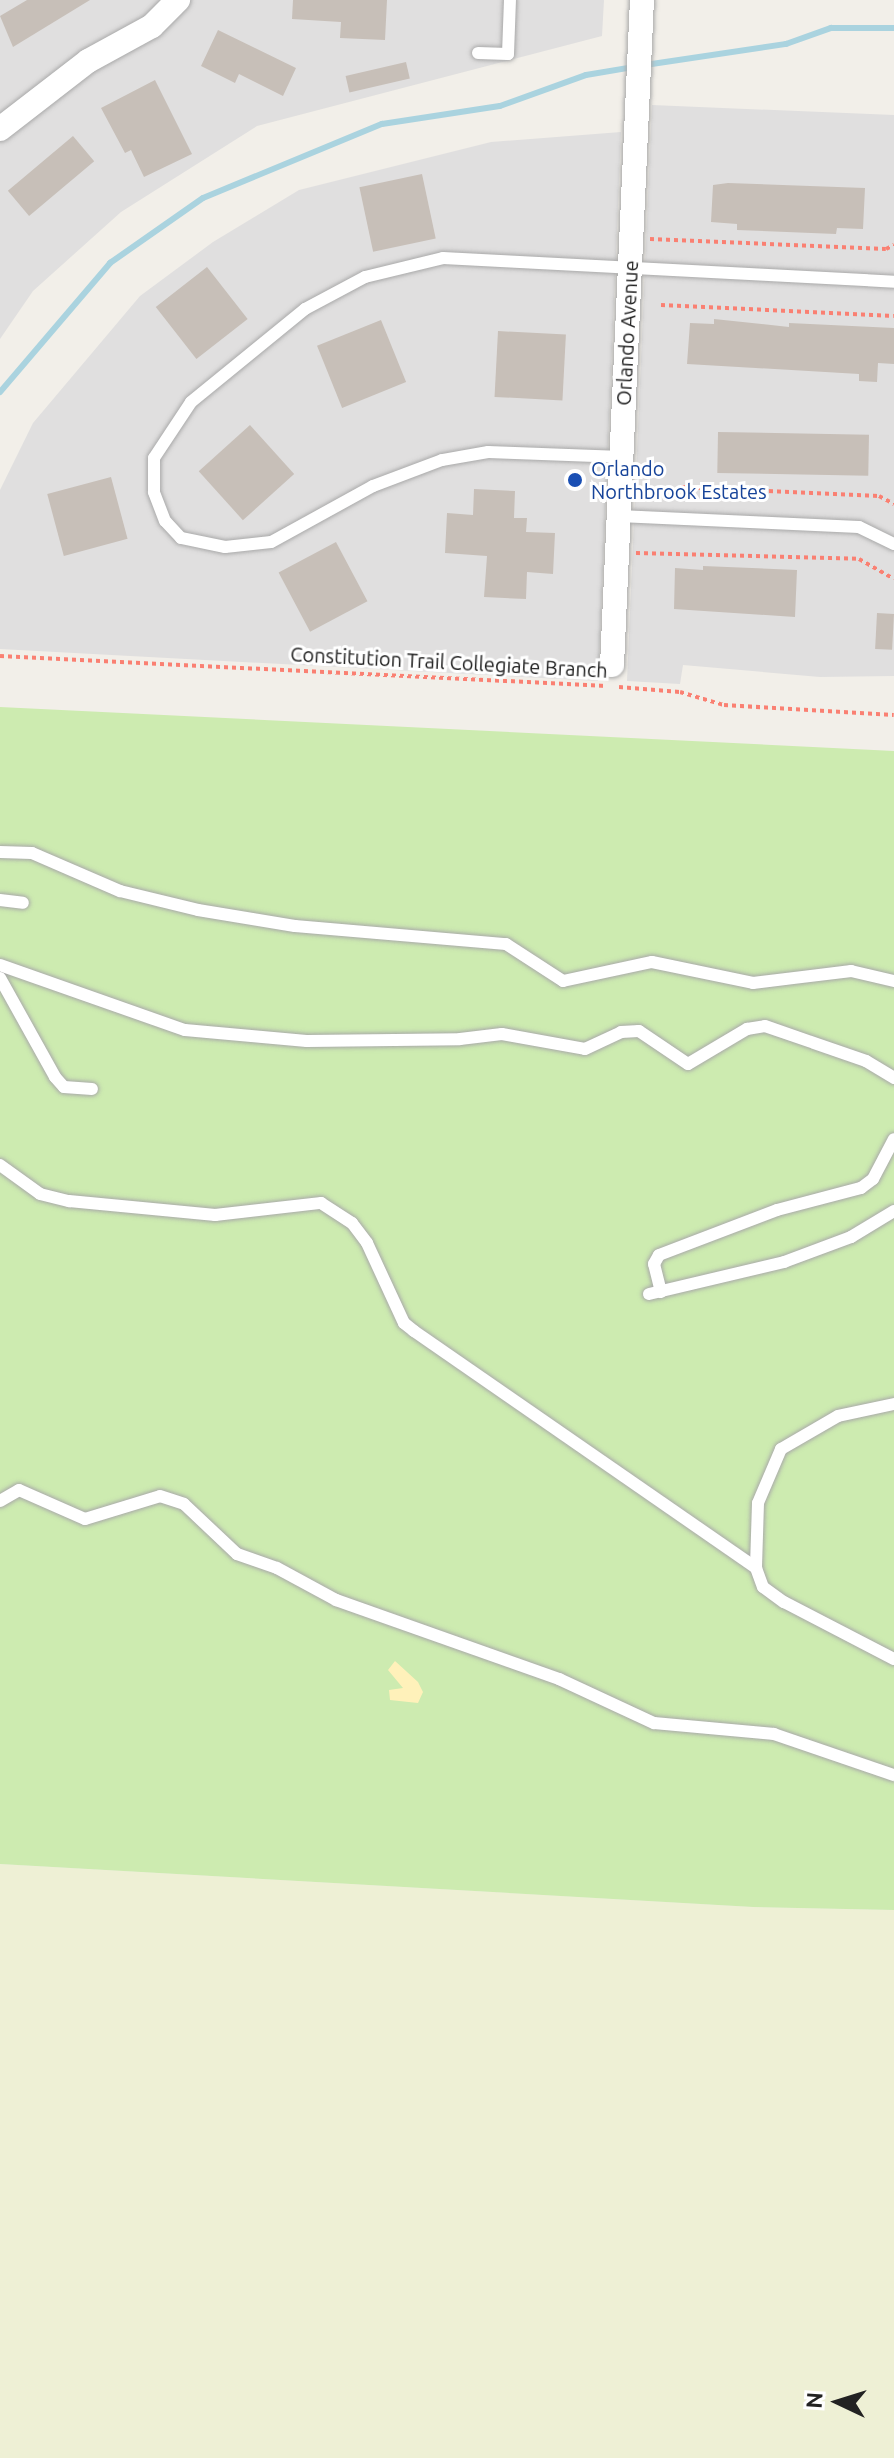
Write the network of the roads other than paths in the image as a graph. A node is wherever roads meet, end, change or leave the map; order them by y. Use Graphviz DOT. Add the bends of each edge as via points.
graph roads {
  1 [pos="178,0"];
  2 [pos="510,0"];
  3 [pos="642,9"];
  4 [pos="478,53"];
  5 [pos="0,129"];
  6 [pos="630,269"];
  7 [pos="894,282"];
  8 [pos="622,457"];
  9 [pos="619,516"];
  10 [pos="894,544"];
  11 [pos="612,665"];
  12 [pos="0,852"];
  13 [pos="0,900"];
  14 [pos="23,903"];
  15 [pos="0,965"];
  16 [pos="0,978"];
  17 [pos="894,981"];
  18 [pos="894,1078"];
  19 [pos="92,1089"];
  20 [pos="894,1139"];
  21 [pos="0,1165"];
  22 [pos="894,1211"];
  23 [pos="894,1404"];
  24 [pos="0,1501"];
  25 [pos="756,1568"];
  26 [pos="894,1659"];
  27 [pos="894,1775"];
  1 -- 5 [label="street" via="152,26 88,61"];
  2 -- 4 [label="lane" via="508,54"];
  3 -- 6 [label="street, Orlando Avenue"];
  6 -- 7 [label="lane"];
  6 -- 8 [label="street, Orlando Avenue"];
  6 -- 8 [label="lane" via="443,258 365,277 305,309 208,385 177,417 154,458 154,492 165,521 181,538 225,547 271,542 373,486 442,460 488,452"];
  8 -- 9 [label="street, Orlando Avenue"];
  9 -- 10 [label="lane" via="859,527"];
  9 -- 11 [label="street, Orlando Avenue"];
  12 -- 17 [label="lane" via="32,853 120,891 198,910 295,926 506,944 563,981 585,980 628,964 671,962 753,983 839,971"];
  13 -- 14 [label="lane"];
  15 -- 18 [label="lane" via="185,1030 307,1041 502,1034 585,1049 621,1032 639,1031 688,1064 747,1029 765,1026 866,1061"];
  16 -- 19 [label="lane" via="55,1077 64,1087"];
  20 -- 22 [label="lane" via="873,1179 861,1188 777,1210 659,1255 654,1264 655,1293 784,1262 851,1237"];
  21 -- 25 [label="lane" via="40,1194 69,1201 215,1215 321,1203 352,1223 367,1243 404,1323"];
  23 -- 25 [label="lane" via="838,1416 781,1449 758,1503"];
  24 -- 27 [label="lane" via="19,1490 85,1519 160,1496 184,1504 237,1554 277,1568 336,1600 559,1679 654,1723 774,1734"];
  25 -- 26 [label="lane" via="763,1587 784,1602"];
}
